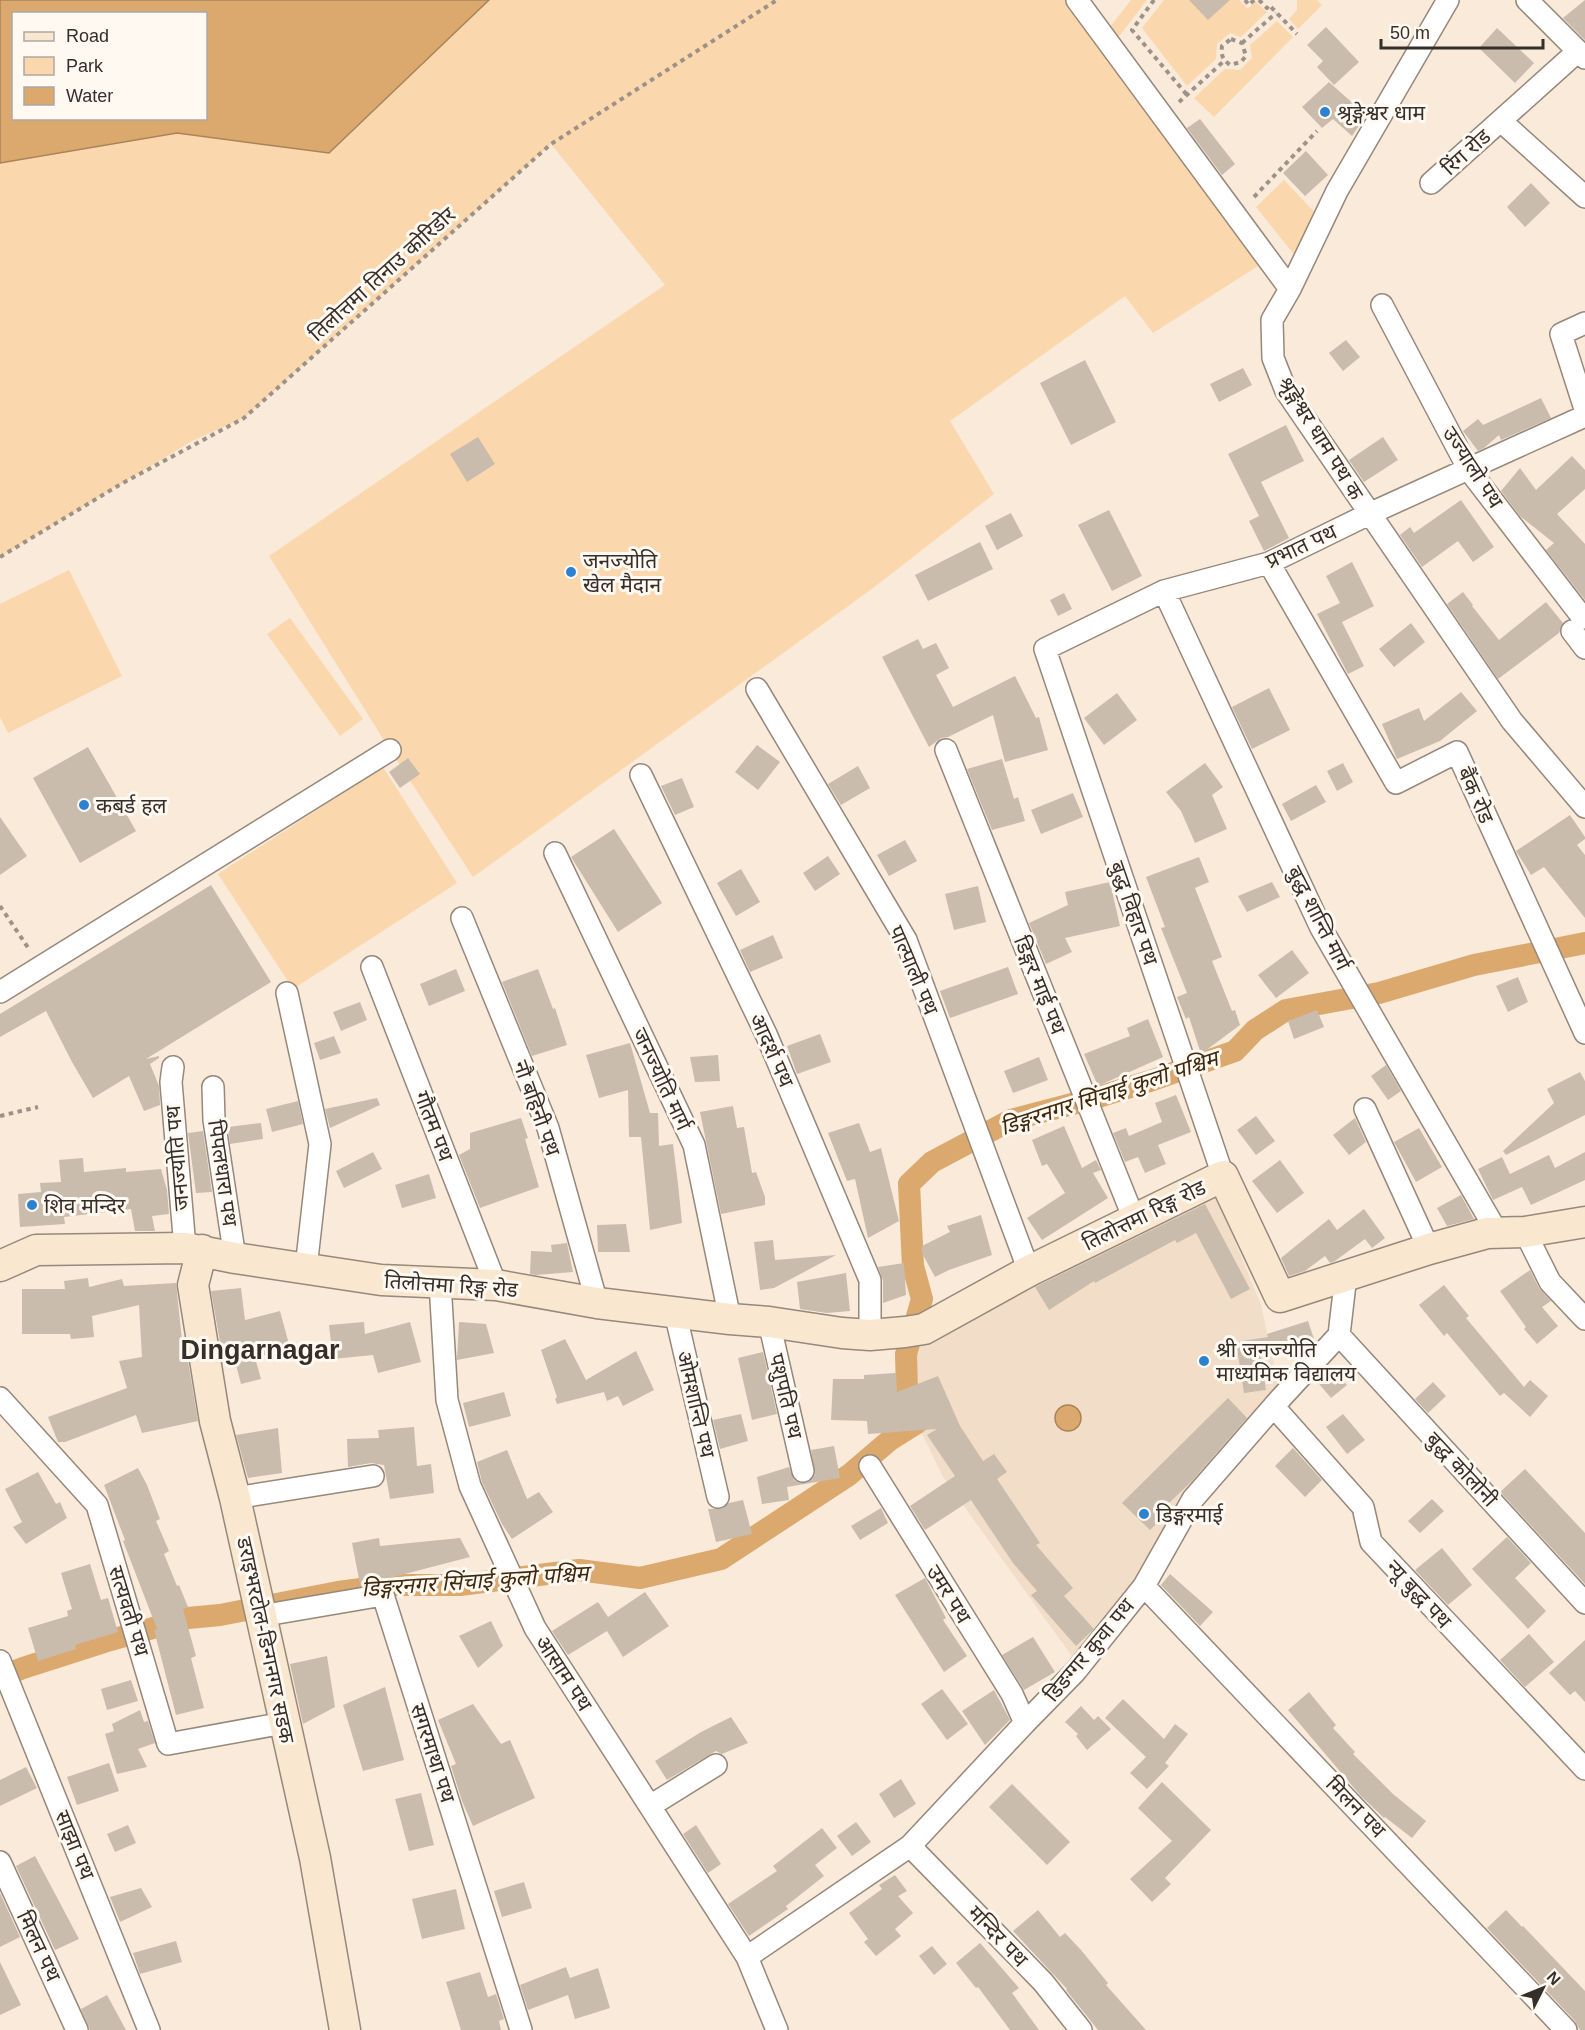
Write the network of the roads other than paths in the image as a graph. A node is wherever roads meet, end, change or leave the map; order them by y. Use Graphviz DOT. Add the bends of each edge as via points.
graph roads {
  1 [pos="1077,0"];
  2 [pos="1448,0"];
  3 [pos="1527,0"];
  4 [pos="1581,55"];
  5 [pos="1501,121"];
  6 [pos="1431,183"];
  7 [pos="1585,197"];
  8 [pos="1290,289"];
  9 [pos="1382,305"];
  10 [pos="1585,323"];
  11 [pos="1585,409"];
  12 [pos="1585,416"];
  13 [pos="1469,470"];
  14 [pos="1369,514"];
  15 [pos="1269,563"];
  16 [pos="1164,591"];
  17 [pos="1580,632"];
  18 [pos="1045,648"];
  19 [pos="757,689"];
  20 [pos="390,750"];
  21 [pos="946,750"];
  22 [pos="641,775"];
  23 [pos="1585,807"];
  24 [pos="555,853"];
  25 [pos="462,918"];
  26 [pos="372,967"];
  27 [pos="0,992"];
  28 [pos="287,993"];
  29 [pos="1585,1033"];
  30 [pos="173,1067"];
  31 [pos="213,1087"];
  32 [pos="1365,1109"];
  33 [pos="1223,1176"];
  34 [pos="1134,1220"];
  35 [pos="1585,1222"];
  36 [pos="1511,1232"];
  37 [pos="194,1249"];
  38 [pos="1429,1249"];
  39 [pos="235,1258"];
  40 [pos="0,1266"];
  41 [pos="306,1268"];
  42 [pos="1029,1271"];
  43 [pos="1346,1275"];
  44 [pos="440,1283"];
  45 [pos="496,1285"];
  46 [pos="597,1303"];
  47 [pos="675,1312"];
  48 [pos="730,1319"];
  49 [pos="1585,1319"];
  50 [pos="769,1322"];
  51 [pos="870,1335"];
  52 [pos="1339,1335"];
  53 [pos="0,1398"];
  54 [pos="1274,1407"];
  55 [pos="870,1466"];
  56 [pos="802,1471"];
  57 [pos="373,1476"];
  58 [pos="718,1497"];
  59 [pos="235,1498"];
  60 [pos="1144,1586"];
  61 [pos="1585,1603"];
  62 [pos="259,1608"];
  63 [pos="4,1670"];
  64 [pos="284,1723"];
  65 [pos="1024,1724"];
  66 [pos="716,1764"];
  67 [pos="1585,1769"];
  68 [pos="650,1806"];
  69 [pos="910,1846"];
  70 [pos="0,1862"];
  71 [pos="747,1957"];
  72 [pos="77,2030"];
  73 [pos="149,2030"];
  74 [pos="345,2030"];
  75 [pos="521,2030"];
  76 [pos="777,2030"];
  77 [pos="1081,2030"];
  78 [pos="1566,2030"];
  1 -- 8 [label="street"];
  2 -- 8 [label="street, श्रृङ्गेश्वर धाम पथ क" via="1336,191"];
  3 -- 4 [label="street"];
  4 -- 5 [label="street, रिंग रोड"];
  5 -- 6 [label="street, रिंग रोड"];
  5 -- 7 [label="street, रिंग रोड"];
  8 -- 14 [label="street, श्रृङ्गेश्वर धाम पथ क" via="1272,320 1273,358 1286,391"];
  9 -- 13 [label="street, उज्यालो पथ"];
  10 -- 11 [label="street" via="1561,334"];
  12 -- 13 [label="street, प्रभात पथ"];
  13 -- 14 [label="street, प्रभात पथ"];
  13 -- 17 [label="street, उज्यालो पथ"];
  14 -- 15 [label="street, प्रभात पथ"];
  14 -- 23 [label="street, श्रृङ्गेश्वर धाम पथ क" via="1512,721"];
  15 -- 16 [label="street, प्रभात पथ"];
  15 -- 29 [label="street, बैंक रोड" via="1396,783 1457,752"];
  16 -- 18 [label="street, प्रभात पथ"];
  16 -- 36 [label="street, बुद्ध शान्ति मार्ग" via="1321,928"];
  18 -- 33 [label="street, बुद्ध विहार पथ"];
  19 -- 42 [label="street, पाल्पाली पथ" via="906,940"];
  20 -- 27 [label="street"];
  21 -- 34 [label="street, डिङ्गर माई पथ"];
  22 -- 51 [label="street, आदर्श पथ" via="766,1034 870,1280"];
  24 -- 48 [label="street, जनज्योति मार्ग" via="694,1145"];
  25 -- 46 [label="street, नौ बहिनी पथ" via="548,1128"];
  26 -- 45 [label="street, गौतम पथ"];
  28 -- 41 [label="street" via="320,1144"];
  30 -- 37 [label="street, जनज्योति पथ" via="171,1082"];
  31 -- 39 [label="street, पिपलधारा पथ" via="214,1120"];
  32 -- 38 [label="street"];
  33 -- 34 [label="street, तिलोत्तमा रिङ्ग रोड"];
  33 -- 43 [label="street, तिलोत्तमा रिङ्ग रोड" via="1280,1297"];
  34 -- 42 [label="street, तिलोत्तमा रिङ्ग रोड"];
  35 -- 36 [label="street, तिलोत्तमा रिङ्ग रोड"];
  36 -- 38 [label="street, तिलोत्तमा रिङ्ग रोड" via="1487,1233"];
  36 -- 49 [label="street, बुद्ध शान्ति मार्ग"];
  37 -- 39 [label="street, तिलोत्तमा रिङ्ग रोड"];
  37 -- 40 [label="street, तिलोत्तमा रिङ्ग रोड" via="36,1250"];
  37 -- 59 [label="street, डराइभरटोल-डिन्गनगर सडक" via="193,1285 215,1421"];
  38 -- 43 [label="street, तिलोत्तमा रिङ्ग रोड"];
  39 -- 41 [label="street, तिलोत्तमा रिङ्ग रोड"];
  41 -- 44 [label="street, तिलोत्तमा रिङ्ग रोड" via="381,1280"];
  42 -- 51 [label="street, तिलोत्तमा रिङ्ग रोड" via="914,1330"];
  43 -- 52 [label="street"];
  44 -- 45 [label="street, तिलोत्तमा रिङ्ग रोड"];
  44 -- 68 [label="street, आसाम पथ" via="447,1400 470,1486 535,1628"];
  45 -- 46 [label="street, तिलोत्तमा रिङ्ग रोड"];
  46 -- 47 [label="street, तिलोत्तमा रिङ्ग रोड"];
  47 -- 48 [label="street, तिलोत्तमा रिङ्ग रोड"];
  47 -- 58 [label="street, ओमशान्ति पथ"];
  48 -- 50 [label="street, तिलोत्तमा रिङ्ग रोड"];
  50 -- 51 [label="street, तिलोत्तमा रिङ्ग रोड"];
  50 -- 56 [label="street, पशुपति पथ"];
  52 -- 54 [label="street, डिङग्गर कुवा पथ"];
  52 -- 61 [label="street, बुद्ध कोलोनी"];
  53 -- 64 [label="street, सत्यवती पथ" via="97,1505 168,1744"];
  54 -- 60 [label="street, डिङग्गर कुवा पथ" via="1193,1499"];
  54 -- 67 [label="street, न्यू बुद्ध पथ" via="1363,1507 1371,1542"];
  55 -- 65 [label="street, उमर पथ" via="1012,1694"];
  57 -- 59 [label="street"];
  59 -- 62 [label="street, डराइभरटोल-डिन्गनगर सडक"];
  60 -- 65 [label="street, डिङग्गर कुवा पथ" via="1075,1672"];
  60 -- 78 [label="street, मिलन पथ"];
  62 -- 64 [label="street, डराइभरटोल-डिन्गनगर सडक"];
  62 -- 75 [label="street, सगरमाथा पथ" via="383,1595"];
  63 -- 73 [label="street, साझा पथ"];
  64 -- 74 [label="street, डराइभरटोल-डिन्गनगर सडक" via="315,1858"];
  65 -- 69 [label="street, डिङग्गर कुवा पथ"];
  66 -- 68 [label="street"];
  68 -- 71 [label="street, आसाम पथ"];
  69 -- 71 [label="street, डिङग्गर कुवा पथ"];
  69 -- 77 [label="street, मन्दिर पथ" via="1043,1982"];
  70 -- 72 [label="street, मिलन पथ"];
  71 -- 76 [label="street, आसाम पथ"];
}
